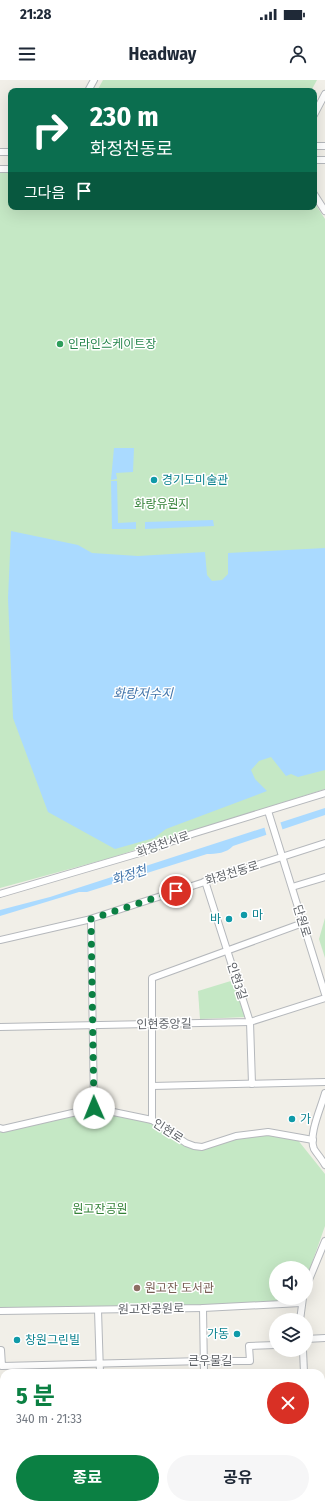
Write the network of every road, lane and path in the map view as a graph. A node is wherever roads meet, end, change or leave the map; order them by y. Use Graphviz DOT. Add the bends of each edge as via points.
graph roads {
  1 [pos="325,94"];
  2 [pos="317,109"];
  3 [pos="317,199"];
  4 [pos="325,212"];
  5 [pos="325,793"];
  6 [pos="269,814"];
  7 [pos="325,843"];
  8 [pos="282,858"];
  9 [pos="325,877"];
  10 [pos="204,881"];
  11 [pos="292,887"];
  12 [pos="0,894"];
  13 [pos="91,919"];
  14 [pos="303,923"];
  15 [pos="0,940"];
  16 [pos="227,951"];
  17 [pos="325,994"];
  18 [pos="325,998"];
  19 [pos="250,1022"];
  20 [pos="152,1024"];
  21 [pos="92,1025"];
  22 [pos="0,1027"];
  23 [pos="325,1082"];
  24 [pos="252,1084"];
  25 [pos="152,1086"];
  26 [pos="325,1093"];
  27 [pos="94,1108"];
  28 [pos="152,1120"];
  29 [pos="0,1128"];
  30 [pos="313,1140"];
  31 [pos="325,1164"];
  32 [pos="325,1241"];
  33 [pos="313,1270"];
  34 [pos="269,1303"];
  35 [pos="203,1308"];
  36 [pos="98,1310"];
  37 [pos="0,1312"];
  38 [pos="325,1338"];
  39 [pos="313,1339"];
  40 [pos="269,1345"];
  41 [pos="0,1350"];
  42 [pos="303,1357"];
  43 [pos="204,1361"];
  44 [pos="99,1364"];
  45 [pos="100,1369"];
  46 [pos="204,1369"];
  47 [pos="304,1369"];
  1 -- 2 [label="street"];
  3 -- 4 [label="street"];
  5 -- 6 [label="street, 화정천서로"];
  6 -- 8 [label="street, 단원로"];
  6 -- 12 [label="street, 화정천서로" via="192,834 138,853"];
  7 -- 8 [label="street, 화정천동로"];
  8 -- 10 [label="street, 화정천동로"];
  8 -- 11 [label="street, 단원로"];
  9 -- 11 [label="street"];
  10 -- 13 [label="street, 화정천동로"];
  10 -- 16 [label="street, 인현3길"];
  11 -- 14 [label="street, 단원로"];
  13 -- 15 [label="street, 화정천동로"];
  13 -- 21 [label="street"];
  14 -- 16 [label="street"];
  14 -- 17 [label="street, 단원로"];
  16 -- 19 [label="street, 인현3길"];
  16 -- 20 [label="street" via="152,978"];
  18 -- 19 [label="street, 인현중앙길"];
  19 -- 20 [label="street, 인현중앙길"];
  19 -- 24 [label="street, 인현3길"];
  20 -- 21 [label="street, 인현중앙길"];
  20 -- 25 [label="street"];
  21 -- 22 [label="street, 인현중앙길"];
  21 -- 27 [label="street"];
  23 -- 24 [label="street"];
  24 -- 25 [label="street"];
  25 -- 28 [label="street"];
  26 -- 30 [label="street" via="313,1131"];
  27 -- 28 [label="street, 인현로"];
  27 -- 29 [label="street, 인현로"];
  28 -- 30 [label="street, 인현로" via="186,1143 202,1147 236,1136 262,1132"];
  30 -- 31 [label="street" via="314,1148"];
  32 -- 33 [label="street"];
  34 -- 35 [label="street, 원고잔공원로"];
  35 -- 36 [label="street, 원고잔공원로"];
  35 -- 43 [label="street"];
  36 -- 37 [label="street, 원고잔공원로"];
  36 -- 44 [label="street"];
  38 -- 39 [label="street"];
  40 -- 43 [label="street, 큰우물길" via="249,1346 250,1361"];
  41 -- 44 [label="street, 큰우물길" via="2,1366"];
  42 -- 47 [label="street"];
  43 -- 44 [label="street, 큰우물길"];
  43 -- 46 [label="street"];
  44 -- 45 [label="street"];
}
